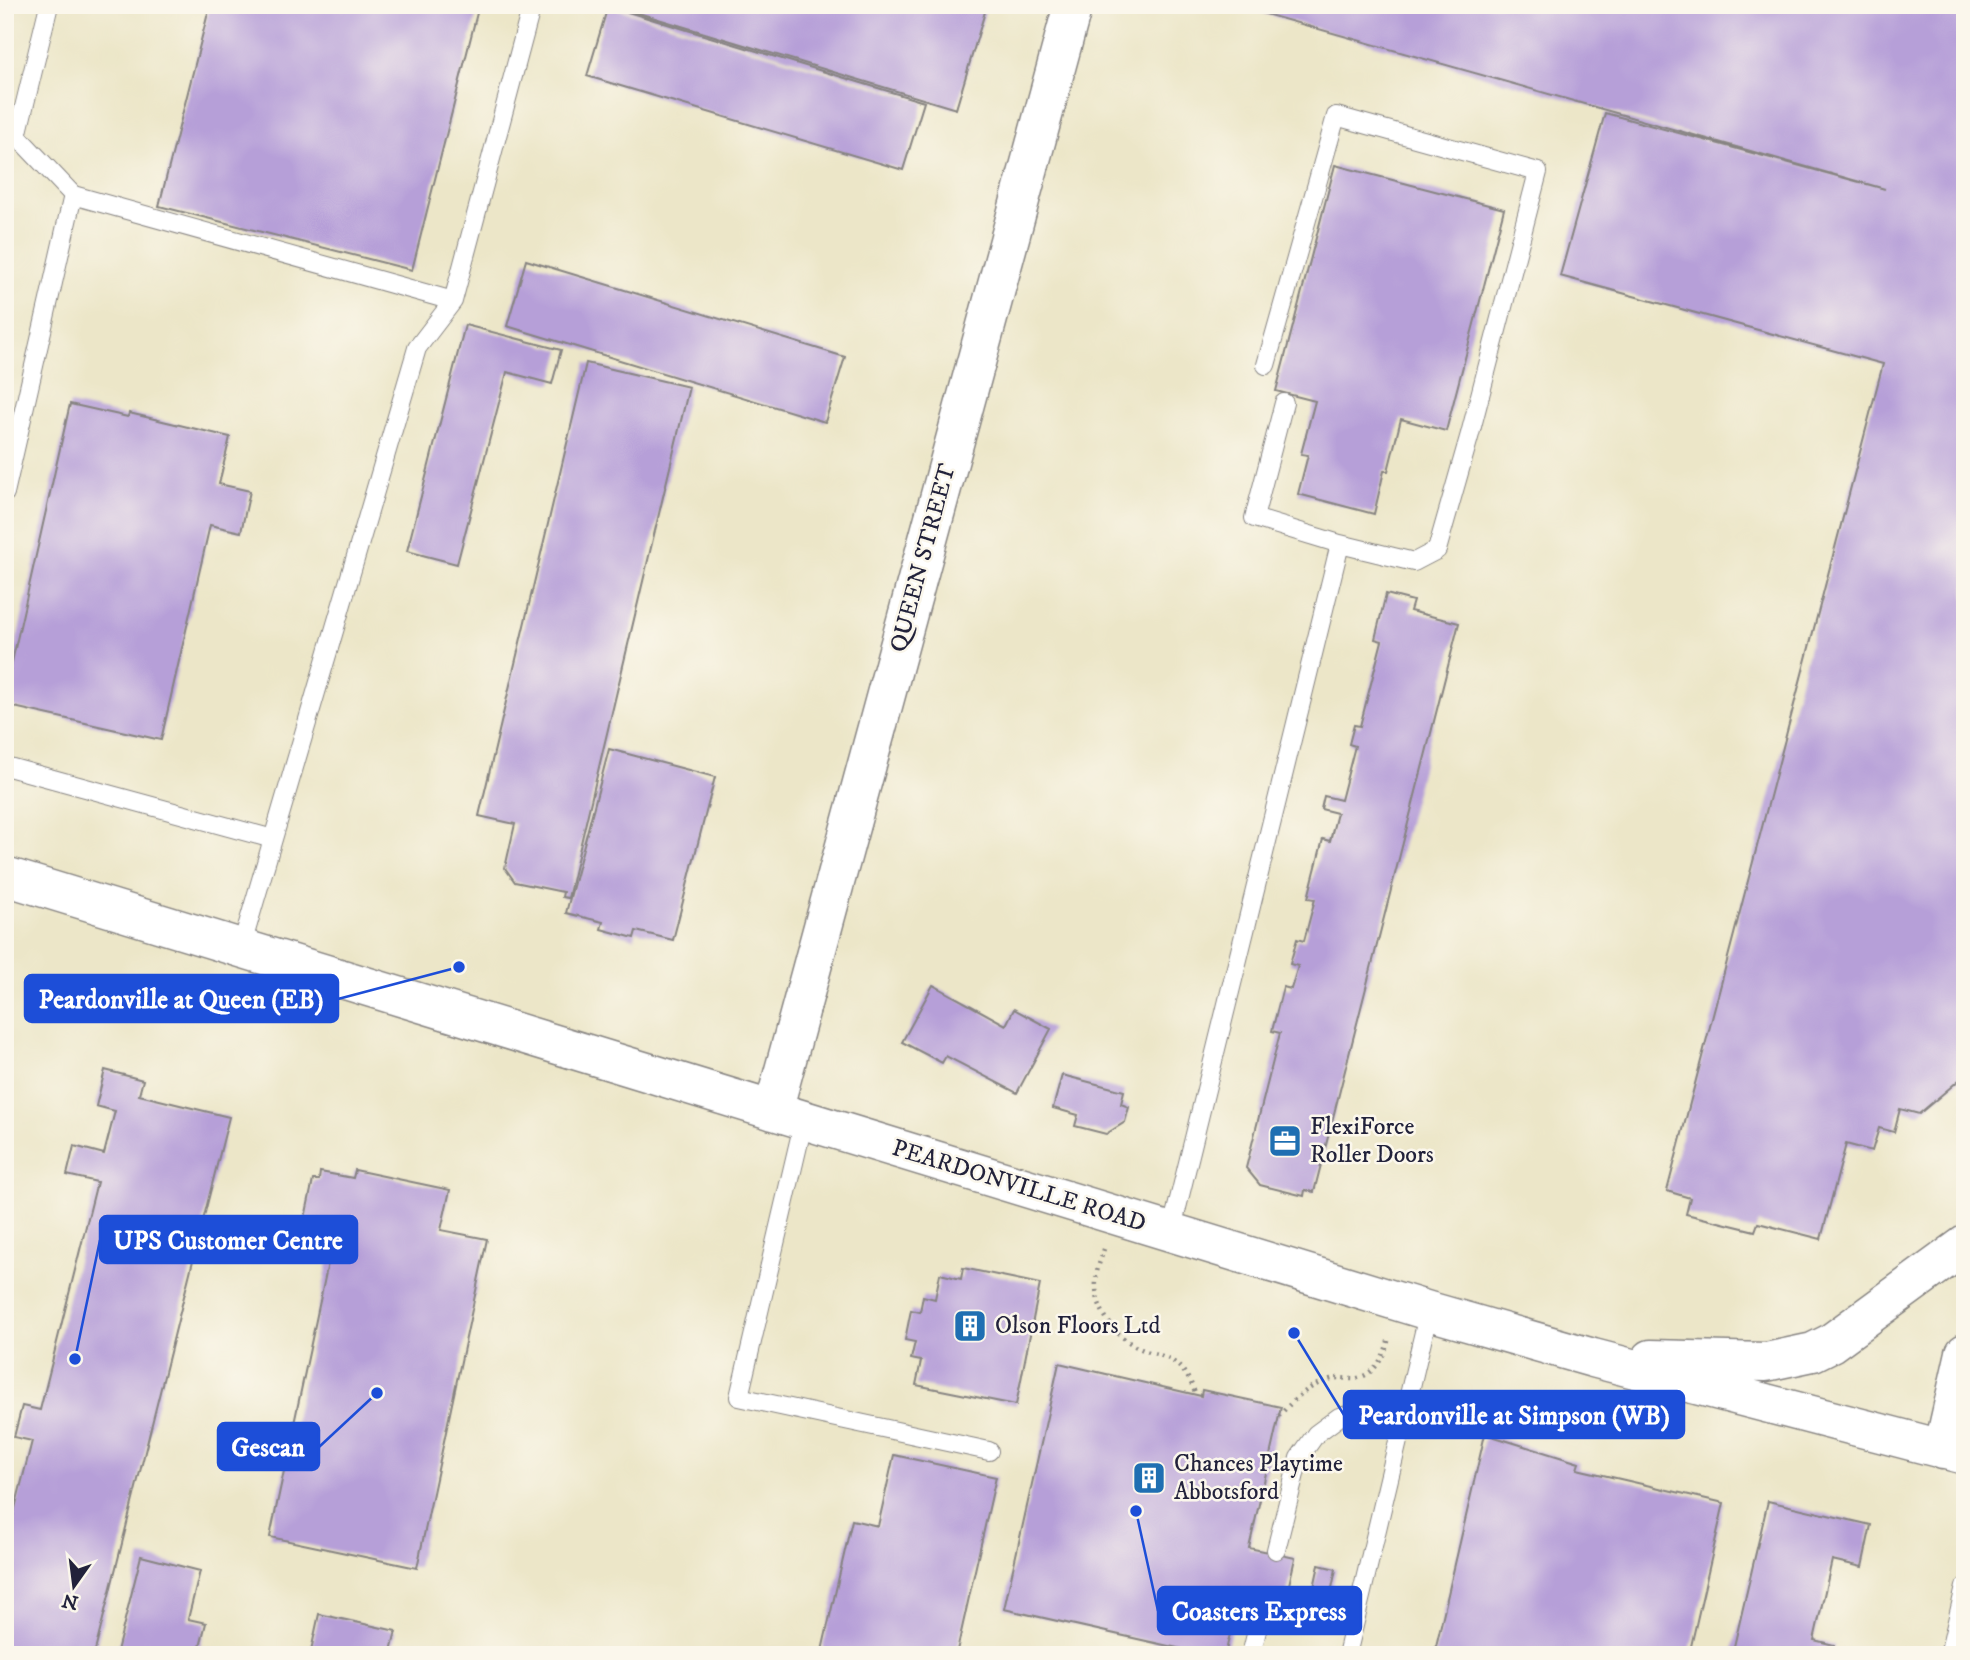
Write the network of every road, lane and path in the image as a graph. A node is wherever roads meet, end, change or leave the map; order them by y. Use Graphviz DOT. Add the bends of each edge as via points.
graph roads {
  1 [pos="49,5"];
  2 [pos="532,5"];
  3 [pos="1073,5"];
  4 [pos="11,135"];
  5 [pos="74,195"];
  6 [pos="453,301"];
  7 [pos="1266,365"];
  8 [pos="1284,403"];
  9 [pos="5,493"];
  10 [pos="1340,544"];
  11 [pos="5,766"];
  12 [pos="273,839"];
  13 [pos="5,876"];
  14 [pos="241,948"];
  15 [pos="789,1115"];
  16 [pos="1113,1215"];
  17 [pos="1171,1232"];
  18 [pos="1965,1245"];
  19 [pos="1413,1307"];
  20 [pos="1965,1353"];
  21 [pos="1593,1359"];
  22 [pos="1196,1395"];
  23 [pos="1279,1416"];
  24 [pos="1404,1417"];
  25 [pos="989,1451"];
  26 [pos="1954,1452"];
  27 [pos="1276,1550"];
  28 [pos="1965,1587"];
  29 [pos="1262,1610"];
  30 [pos="1251,1655"];
  31 [pos="1347,1655"];
  32 [pos="1949,1655"];
  1 -- 4 [label="lane"];
  2 -- 6 [label="lane"];
  3 -- 15 [label="main road, QUEEN STREET"];
  4 -- 5 [label="lane"];
  5 -- 6 [label="lane"];
  5 -- 9 [label="lane"];
  6 -- 12 [label="lane" via="417,348"];
  7 -- 10 [label="lane" via="1336,116 1538,172 1437,550 1414,562"];
  8 -- 10 [label="lane" via="1254,518"];
  10 -- 17 [label="lane"];
  11 -- 12 [label="lane"];
  12 -- 14 [label="lane"];
  13 -- 14 [label="main road, PEARDONVILLE ROAD"];
  14 -- 15 [label="main road, PEARDONVILLE ROAD"];
  15 -- 16 [label="main road, PEARDONVILLE ROAD"];
  15 -- 25 [label="lane" via="739,1397"];
  16 -- 17 [label="main road, PEARDONVILLE ROAD"];
  16 -- 22 [label="path" via="1096,1279 1096,1297 1103,1313 1126,1340 1178,1366 1190,1378"];
  17 -- 19 [label="main road, PEARDONVILLE ROAD"];
  18 -- 21 [label="main road" via="1813,1352 1750,1363"];
  19 -- 21 [label="main road, PEARDONVILLE ROAD"];
  19 -- 23 [label="path" via="1374,1370 1355,1379 1334,1378 1314,1386"];
  19 -- 24 [label="lane"];
  20 -- 26 [label="main road, PEARDONVILLE ROAD"];
  21 -- 26 [label="main road, PEARDONVILLE ROAD"];
  24 -- 27 [label="lane" via="1370,1410 1339,1418 1316,1433 1299,1458"];
  24 -- 31 [label="lane"];
  28 -- 32 [label="lane"];
  29 -- 30 [label="lane"];
}
